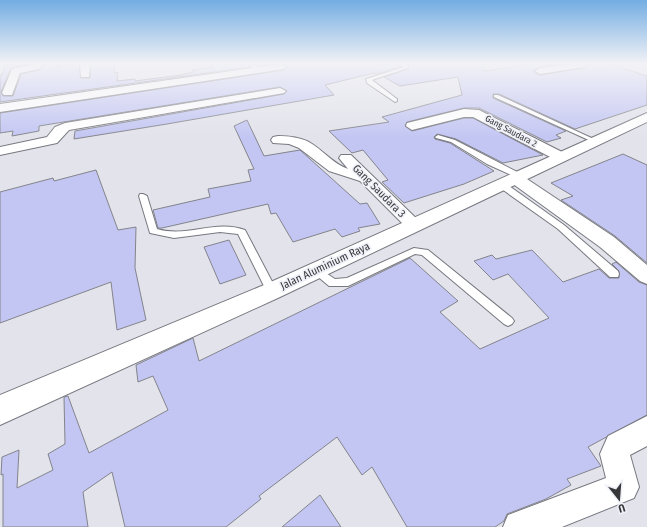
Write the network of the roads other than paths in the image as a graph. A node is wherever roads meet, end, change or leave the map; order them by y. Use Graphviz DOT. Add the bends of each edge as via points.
graph roads {
  1 [pos="10,89"];
  2 [pos="72,89"];
  3 [pos="129,89"];
  4 [pos="263,89"];
  5 [pos="379,89"];
  6 [pos="280,91"];
  7 [pos="8,93"];
  8 [pos="265,94"];
  9 [pos="496,96"];
  10 [pos="72,98"];
  11 [pos="395,100"];
  12 [pos="0,108"];
  13 [pos="647,117"];
  14 [pos="412,126"];
  15 [pos="438,137"];
  16 [pos="278,140"];
  17 [pos="594,141"];
  18 [pos="0,151"];
  19 [pos="560,157"];
  20 [pos="346,158"];
  21 [pos="364,177"];
  22 [pos="513,180"];
  23 [pos="143,196"];
  24 [pos="413,224"];
  25 [pos="315,270"];
  26 [pos="614,274"];
  27 [pos="647,276"];
  28 [pos="272,291"];
  29 [pos="508,321"];
  30 [pos="0,410"];
  31 [pos="647,430"];
  32 [pos="520,527"];
  1 -- 7 [label="street"];
  2 -- 10 [label="street"];
  3 -- 10 [label="street"];
  4 -- 8 [label="street"];
  5 -- 11 [label="lane"];
  6 -- 8 [label="street"];
  8 -- 18 [label="street" via="65,127 52,140"];
  9 -- 17 [label="lane"];
  10 -- 12 [label="street"];
  13 -- 17 [label="main road, Jalan Aluminium Raya"];
  14 -- 19 [label="street, Gang Saudara 2" via="464,113 475,113"];
  15 -- 22 [label="lane" via="453,141 490,162"];
  16 -- 21 [label="street" via="299,142 334,168"];
  17 -- 19 [label="main road, Jalan Aluminium Raya"];
  19 -- 22 [label="main road, Jalan Aluminium Raya"];
  20 -- 21 [label="street, Gang Saudara 3"];
  21 -- 24 [label="street, Gang Saudara 3"];
  22 -- 24 [label="main road, Jalan Aluminium Raya"];
  22 -- 26 [label="lane" via="561,228"];
  22 -- 27 [label="street" via="607,242"];
  23 -- 28 [label="lane" via="153,231 180,235 229,229 242,232"];
  24 -- 25 [label="main road, Jalan Aluminium Raya"];
  25 -- 28 [label="main road, Jalan Aluminium Raya"];
  25 -- 29 [label="lane" via="333,283 348,282 414,251 421,251 428,254"];
  28 -- 30 [label="main road, Jalan Aluminium Raya"];
  31 -- 32 [label="street" via="618,446 614,454 623,487"];
}
